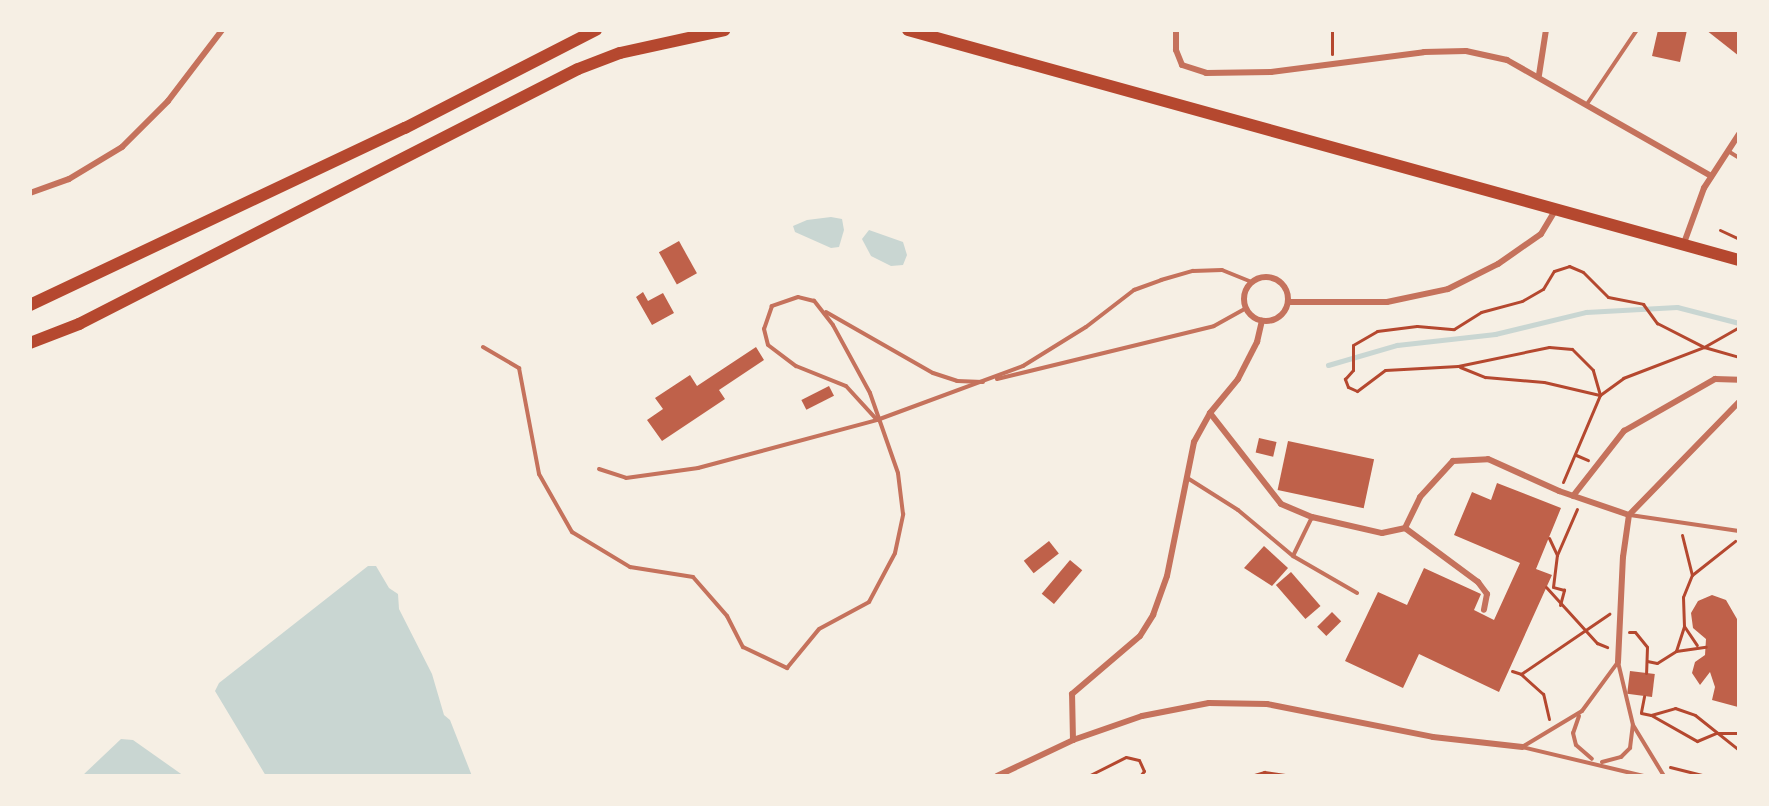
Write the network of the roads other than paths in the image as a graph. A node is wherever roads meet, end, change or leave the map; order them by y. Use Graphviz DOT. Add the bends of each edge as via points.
graph roads {
  1 [pos="222,30"];
  2 [pos="596,30"];
  3 [pos="670,30"];
  4 [pos="725,30"];
  5 [pos="899,30"];
  6 [pos="1176,30"];
  7 [pos="1546,30"];
  8 [pos="1637,30"];
  9 [pos="914,31"];
  10 [pos="620,53"];
  11 [pos="1539,75"];
  12 [pos="1587,104"];
  13 [pos="1739,134"];
  14 [pos="1727,150"];
  15 [pos="1739,158"];
  16 [pos="1711,176"];
  17 [pos="30,193"];
  18 [pos="1556,209"];
  19 [pos="1684,243"];
  20 [pos="1739,260"];
  21 [pos="1252,282"];
  22 [pos="1288,302"];
  23 [pos="30,305"];
  24 [pos="1246,308"];
  25 [pos="824,311"];
  26 [pos="1262,321"];
  27 [pos="30,344"];
  28 [pos="483,347"];
  29 [pos="1739,380"];
  30 [pos="988,382"];
  31 [pos="1739,402"];
  32 [pos="1210,413"];
  33 [pos="877,420"];
  34 [pos="600,469"];
  35 [pos="1189,479"];
  36 [pos="1573,496"];
  37 [pos="1629,515"];
  38 [pos="1312,517"];
  39 [pos="1405,528"];
  40 [pos="1739,531"];
  41 [pos="1293,556"];
  42 [pos="1357,593"];
  43 [pos="1484,610"];
  44 [pos="1618,662"];
  45 [pos="1582,711"];
  46 [pos="1634,725"];
  47 [pos="1072,740"];
  48 [pos="1522,747"];
  49 [pos="1596,761"];
  50 [pos="997,776"];
  51 [pos="1644,776"];
  52 [pos="1664,776"];
  1 -- 17 [label="street" via="168,101 122,147 69,179"];
  2 -- 23 [label="main road" via="405,128"];
  3 -- 10 [label="main road" via="656,40"];
  4 -- 10 [label="main road"];
  5 -- 9 [label="main road"];
  6 -- 11 [label="street" via="1176,50 1182,64 1206,73 1241,74 1466,51 1507,60"];
  7 -- 11 [label="street"];
  8 -- 12 [label="lane"];
  9 -- 18 [label="main road"];
  10 -- 27 [label="main road" via="540,87 79,324"];
  11 -- 12 [label="street"];
  12 -- 16 [label="street"];
  13 -- 14 [label="street"];
  14 -- 15 [label="lane"];
  14 -- 16 [label="street"];
  16 -- 19 [label="street"];
  18 -- 19 [label="main road"];
  18 -- 22 [label="street" via="1541,234 1498,264 1448,289 1388,302"];
  19 -- 20 [label="main road"];
  21 -- 22 [label="street" via="1274,278 1285,287"];
  21 -- 24 [label="street" via="1244,294"];
  21 -- 30 [label="lane" via="1222,270 1193,272 1134,290 1055,348"];
  22 -- 26 [label="street" via="1282,315"];
  24 -- 26 [label="street"];
  24 -- 30 [label="lane" via="1214,326"];
  25 -- 30 [label="lane" via="933,373 957,381"];
  25 -- 33 [label="lane" via="864,377"];
  25 -- 33 [label="lane" via="814,301 798,297 772,306 764,329 768,345 796,366 846,386"];
  26 -- 32 [label="street" via="1257,342 1238,379"];
  28 -- 33 [label="lane" via="519,368 539,474 572,532 630,567 693,577 727,616 743,647 787,668 819,629 869,602 895,553 903,514 898,473"];
  29 -- 36 [label="street" via="1715,379 1624,431"];
  30 -- 33 [label="lane"];
  31 -- 37 [label="street"];
  32 -- 35 [label="street" via="1194,442"];
  32 -- 38 [label="street" via="1281,504"];
  33 -- 34 [label="lane" via="698,468 626,478"];
  35 -- 41 [label="lane" via="1238,510"];
  35 -- 47 [label="street" via="1178,510 1167,576 1153,615 1140,636 1072,694"];
  36 -- 37 [label="street"];
  36 -- 39 [label="street" via="1488,459 1453,461 1420,497"];
  37 -- 40 [label="lane"];
  37 -- 44 [label="street"];
  38 -- 39 [label="street" via="1382,533"];
  38 -- 41 [label="lane"];
  39 -- 43 [label="street" via="1478,582 1487,594"];
  41 -- 42 [label="lane"];
  44 -- 45 [label="lane"];
  44 -- 46 [label="lane"];
  45 -- 48 [label="lane"];
  45 -- 49 [label="lane" via="1575,722 1576,745"];
  46 -- 49 [label="lane" via="1634,737 1621,757"];
  46 -- 52 [label="lane"];
  47 -- 48 [label="street" via="1142,716 1209,703 1267,704 1433,737"];
  47 -- 50 [label="street"];
  48 -- 49 [label="lane"];
  49 -- 51 [label="lane"];
}
